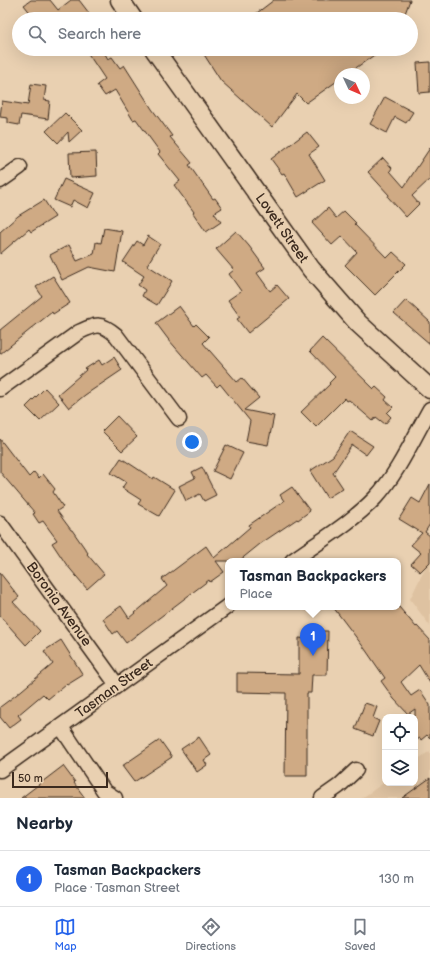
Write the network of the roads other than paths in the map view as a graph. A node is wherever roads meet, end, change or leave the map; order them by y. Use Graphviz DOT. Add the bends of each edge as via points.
graph roads {
  1 [pos="120,0"];
  2 [pos="128,12"];
  3 [pos="159,56"];
  4 [pos="20,167"];
  5 [pos="0,181"];
  6 [pos="0,389"];
  7 [pos="430,389"];
  8 [pos="430,409"];
  9 [pos="179,419"];
  10 [pos="0,523"];
  11 [pos="296,558"];
  12 [pos="225,608"];
  13 [pos="117,685"];
  14 [pos="61,727"];
  15 [pos="0,770"];
  16 [pos="356,770"];
  17 [pos="115,798"];
  18 [pos="322,798"];
  1 -- 2 [label="street"];
  3 -- 7 [label="street, Lovett Street" via="311,269 358,324"];
  4 -- 5 [label="street"];
  6 -- 9 [label="street" via="79,332 93,325 106,326 116,335"];
  8 -- 11 [label="street" via="392,475 375,497 352,518"];
  10 -- 13 [label="street, Boronia Avenue"];
  12 -- 13 [label="street, Tasman Street"];
  13 -- 14 [label="street, Tasman Street"];
  14 -- 15 [label="street, Tasman Street"];
  14 -- 17 [label="street" via="104,791"];
  16 -- 18 [label="street"];
}
